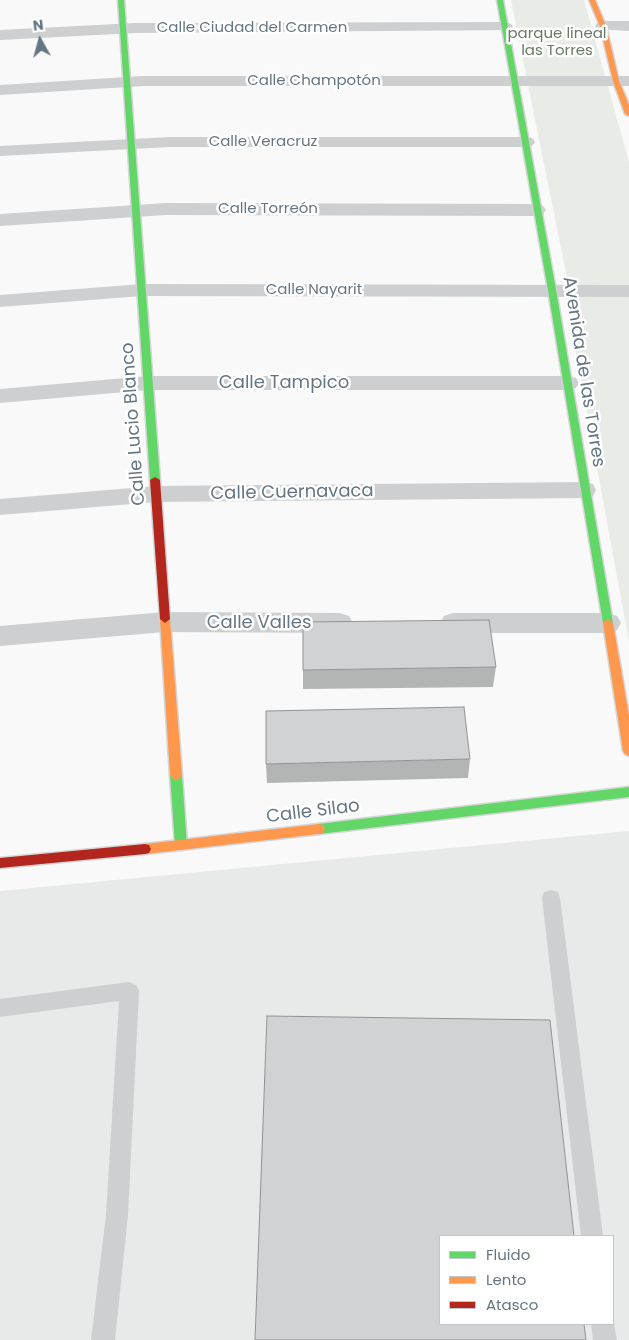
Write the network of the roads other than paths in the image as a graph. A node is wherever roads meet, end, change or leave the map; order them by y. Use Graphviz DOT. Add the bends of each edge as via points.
graph roads {
  1 [pos="121,0"];
  2 [pos="500,0"];
  3 [pos="592,0"];
  4 [pos="603,26"];
  5 [pos="629,26"];
  6 [pos="505,27"];
  7 [pos="124,29"];
  8 [pos="0,35"];
  9 [pos="515,81"];
  10 [pos="622,81"];
  11 [pos="127,82"];
  12 [pos="0,90"];
  13 [pos="629,114"];
  14 [pos="526,142"];
  15 [pos="132,144"];
  16 [pos="0,151"];
  17 [pos="536,210"];
  18 [pos="136,211"];
  19 [pos="0,220"];
  20 [pos="142,290"];
  21 [pos="552,290"];
  22 [pos="629,291"];
  23 [pos="0,301"];
  24 [pos="148,383"];
  25 [pos="568,383"];
  26 [pos="0,396"];
  27 [pos="584,490"];
  28 [pos="156,494"];
  29 [pos="0,507"];
  30 [pos="165,622"];
  31 [pos="362,623"];
  32 [pos="431,623"];
  33 [pos="608,623"];
  34 [pos="0,636"];
  35 [pos="629,751"];
  36 [pos="629,792"];
  37 [pos="181,846"];
  38 [pos="0,863"];
  39 [pos="551,898"];
  40 [pos="0,1008"];
  41 [pos="592,1235"];
  42 [pos="603,1325"];
  43 [pos="103,1340"];
  44 [pos="605,1340"];
  1 -- 7 [label="street, Calle Lucio Blanco"];
  2 -- 6 [label="street, Avenida de las Torres"];
  3 -- 4 [label="street"];
  4 -- 5 [label="street"];
  4 -- 10 [label="street"];
  6 -- 7 [label="street, Calle Ciudad del Carmen"];
  6 -- 9 [label="street, Avenida de las Torres"];
  7 -- 8 [label="street, Calle Ciudad del Carmen"];
  7 -- 11 [label="street, Calle Lucio Blanco"];
  9 -- 10 [label="street, Calle Champotón"];
  9 -- 11 [label="street, Calle Champotón"];
  9 -- 14 [label="street, Avenida de las Torres"];
  10 -- 13 [label="street"];
  11 -- 12 [label="street, Calle Champotón"];
  11 -- 15 [label="street, Calle Lucio Blanco"];
  14 -- 15 [label="street, Calle Veracruz"];
  14 -- 17 [label="street, Avenida de las Torres"];
  15 -- 16 [label="street, Calle Veracruz"];
  15 -- 18 [label="street, Calle Lucio Blanco"];
  17 -- 18 [label="street, Calle Torreón"];
  17 -- 21 [label="street, Avenida de las Torres"];
  18 -- 19 [label="street, Calle Torreón"];
  18 -- 20 [label="street, Calle Lucio Blanco"];
  20 -- 21 [label="street, Calle Nayarit"];
  20 -- 23 [label="street, Calle Nayarit"];
  20 -- 24 [label="street, Calle Lucio Blanco"];
  21 -- 22 [label="street, Calle Nayarit"];
  21 -- 25 [label="street, Avenida de las Torres"];
  24 -- 25 [label="street, Calle Tampico"];
  24 -- 26 [label="street, Calle Tampico"];
  24 -- 28 [label="street, Calle Lucio Blanco"];
  25 -- 27 [label="street, Avenida de las Torres"];
  27 -- 28 [label="street, Calle Cuernavaca"];
  27 -- 33 [label="street, Avenida de las Torres"];
  28 -- 29 [label="street, Calle Cuernavaca"];
  28 -- 30 [label="street, Calle Lucio Blanco"];
  30 -- 31 [label="street, Calle Valles"];
  30 -- 34 [label="street, Calle Valles"];
  30 -- 37 [label="street, Calle Lucio Blanco"];
  32 -- 33 [label="street"];
  33 -- 35 [label="street, Avenida de las Torres"];
  36 -- 37 [label="street, Calle Silao"];
  37 -- 38 [label="street, Calle Silao"];
  39 -- 41 [label="lane"];
  40 -- 43 [label="lane" via="129,991 117,1215"];
  42 -- 44 [label="lane"];
}
